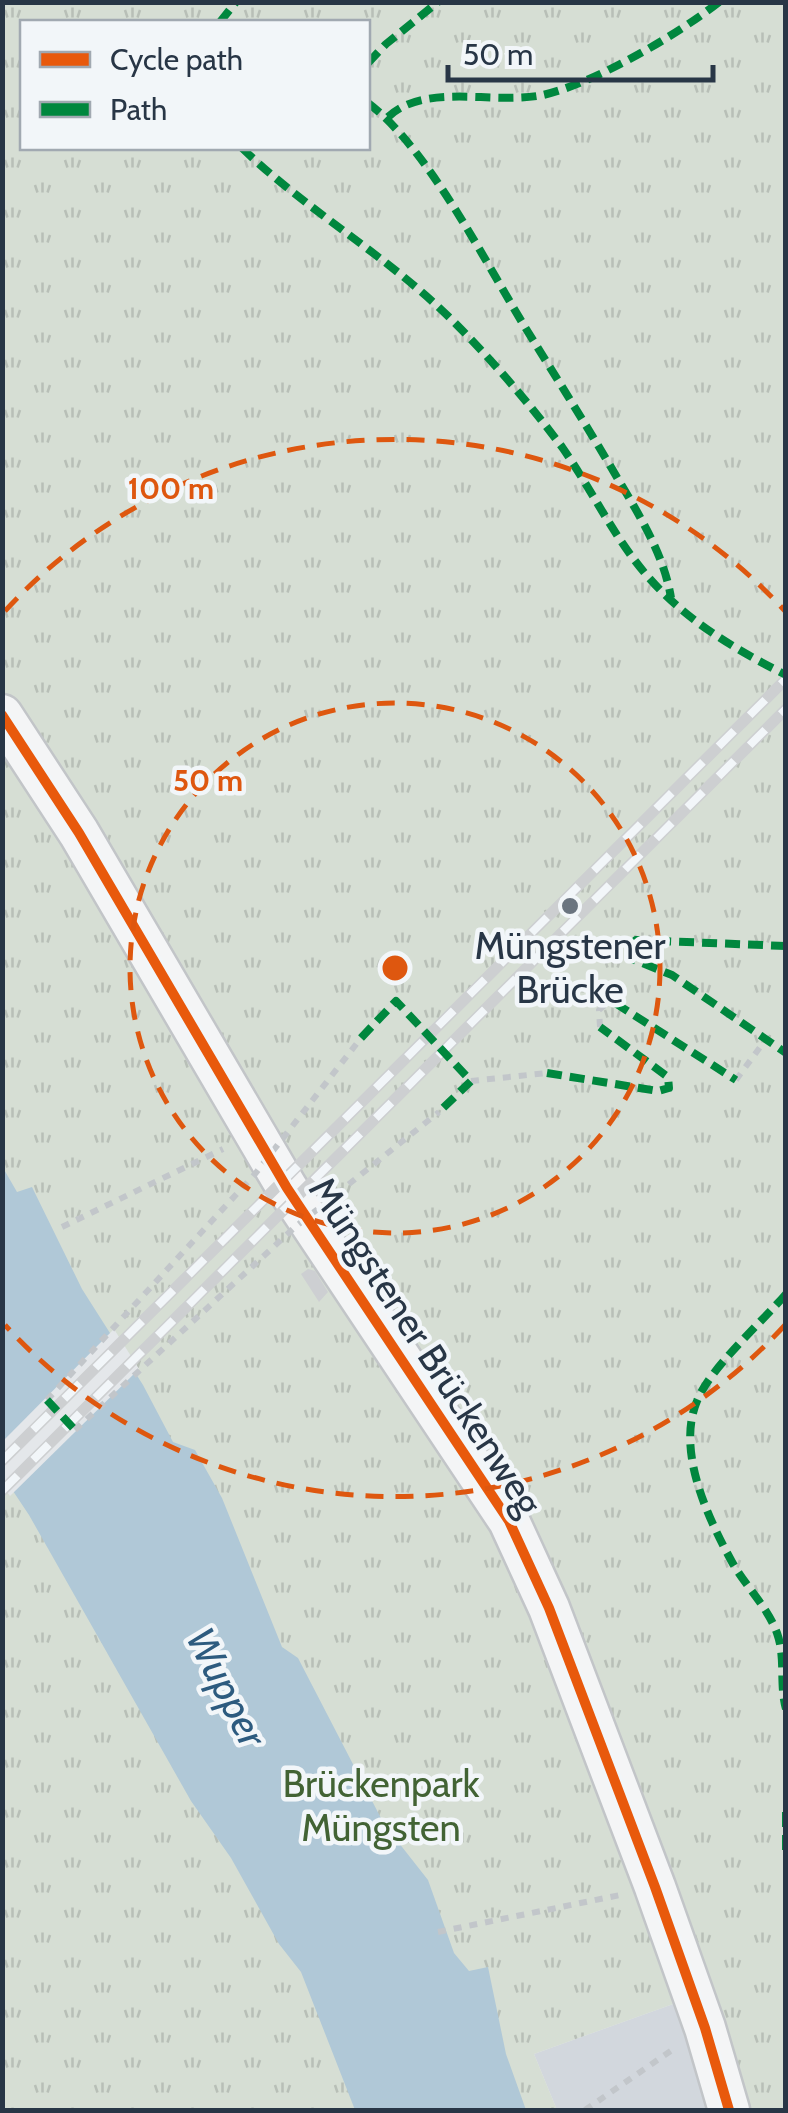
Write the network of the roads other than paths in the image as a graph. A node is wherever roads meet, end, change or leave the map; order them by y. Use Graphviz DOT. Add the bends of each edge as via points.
graph roads {
  1 [pos="2,715"];
  2 [pos="729,2110"];
  1 -- 2 [label="lane, Müngstener Brückenweg" via="79,833 287,1188 509,1521 655,1887"];
}
